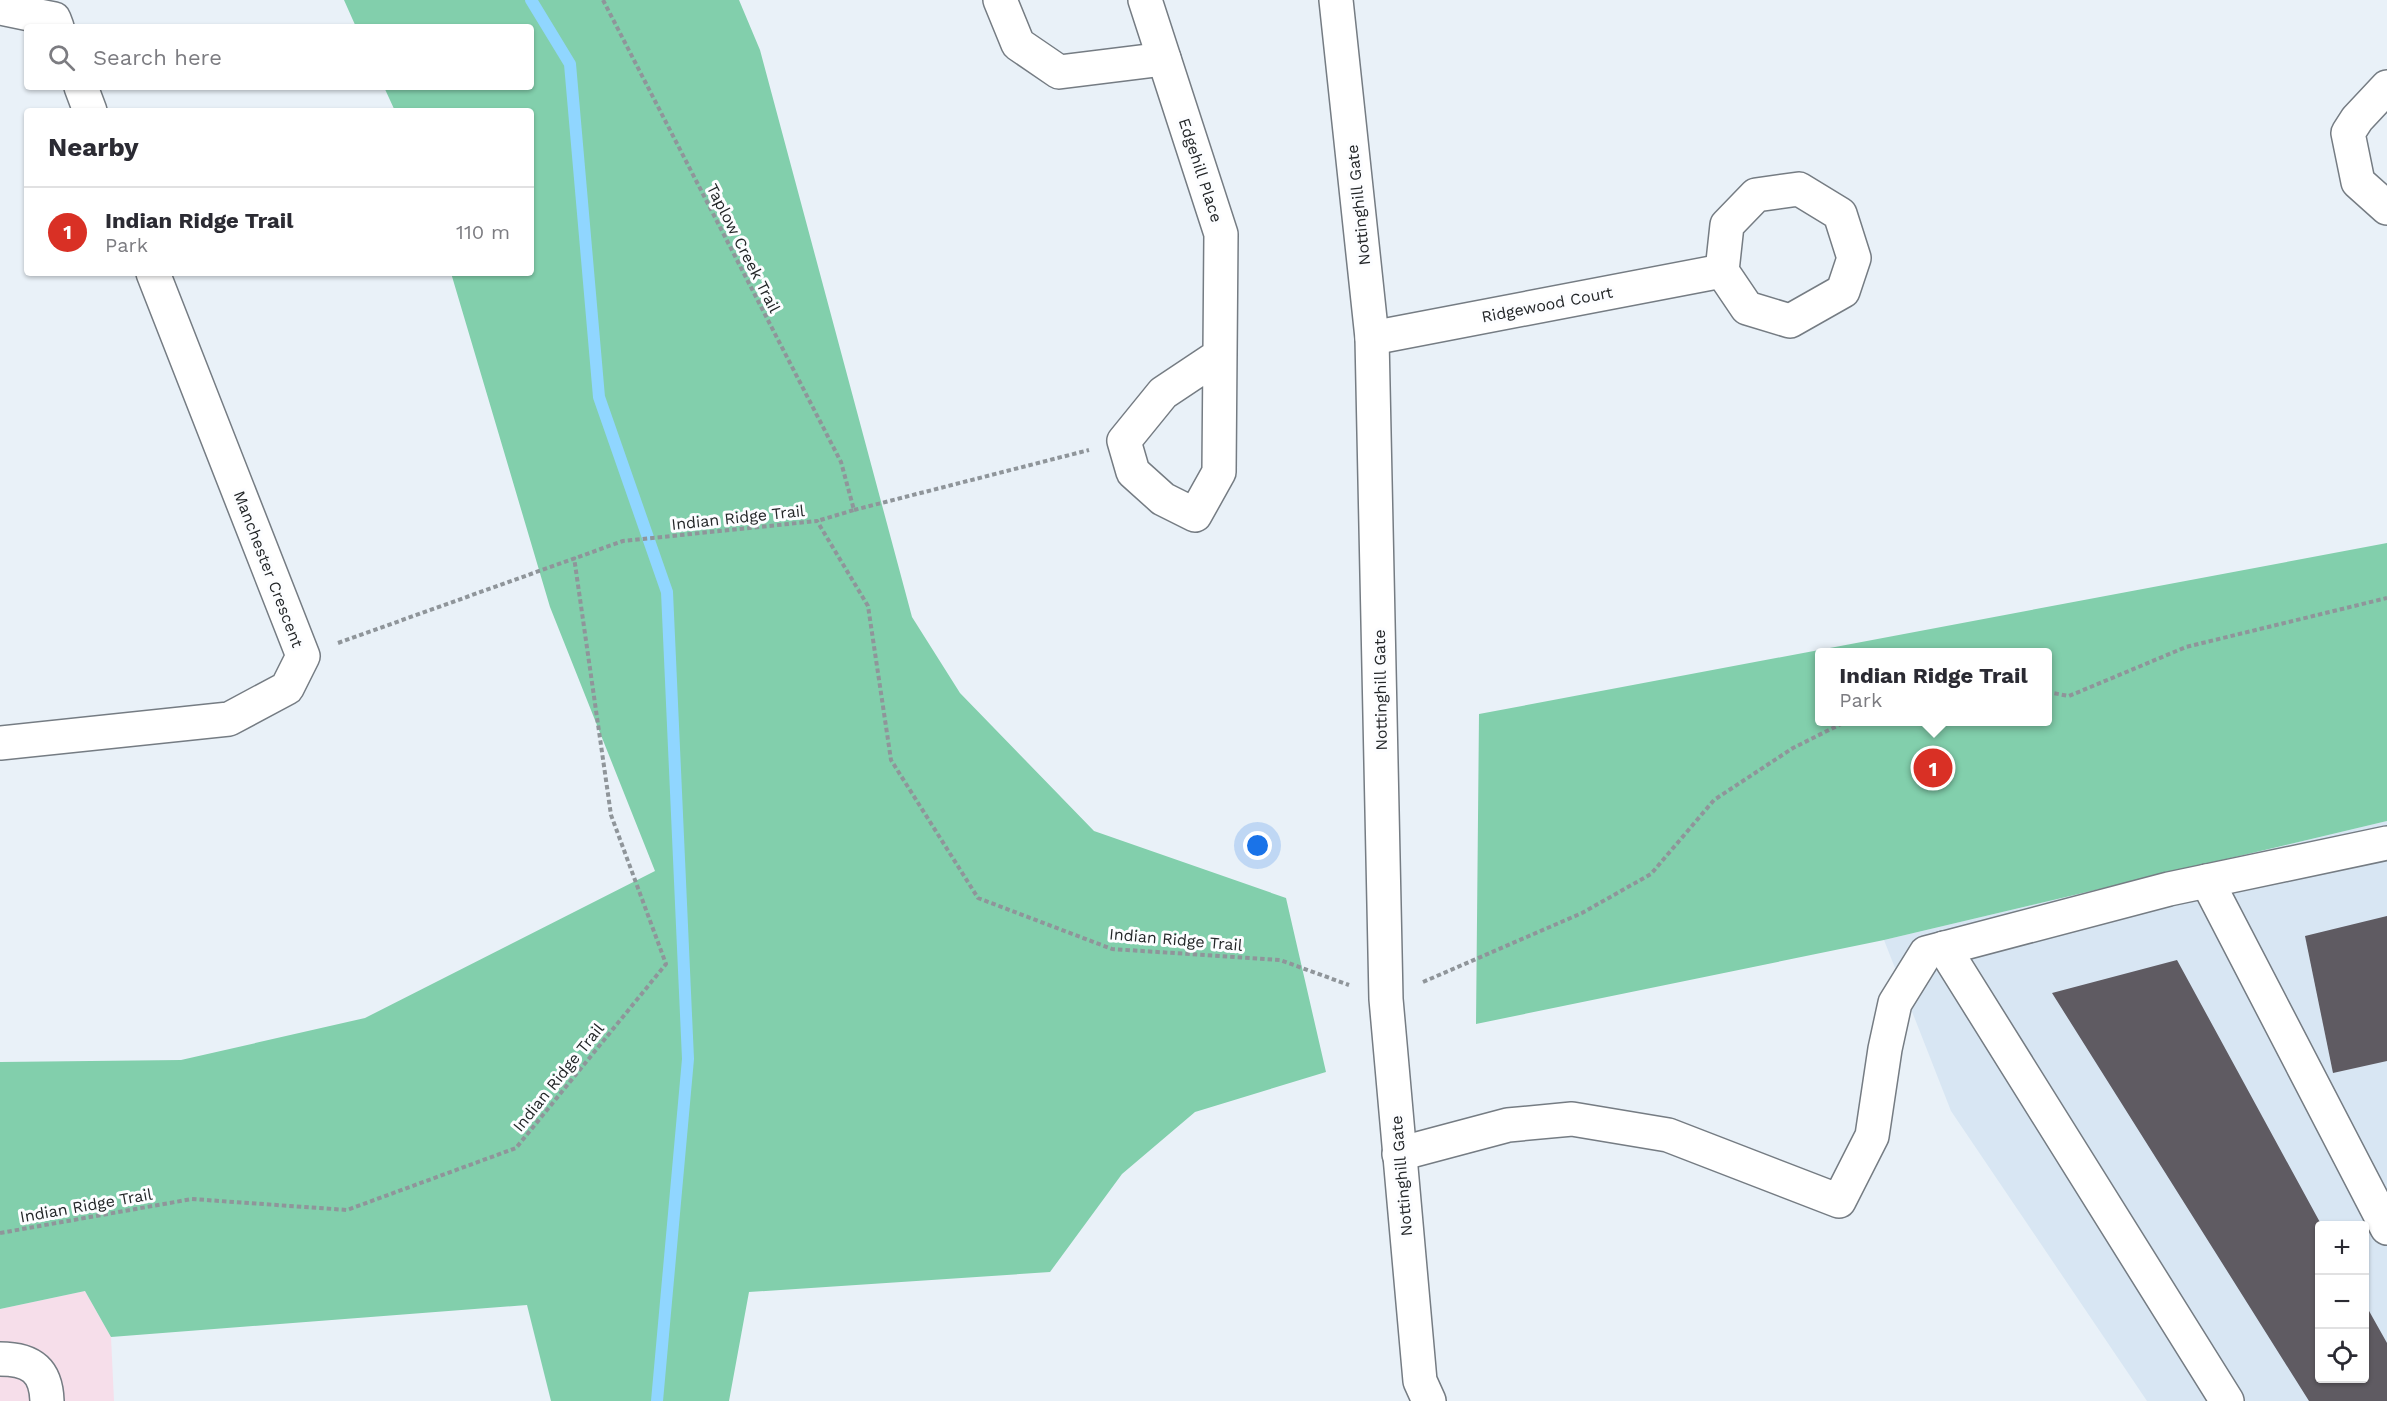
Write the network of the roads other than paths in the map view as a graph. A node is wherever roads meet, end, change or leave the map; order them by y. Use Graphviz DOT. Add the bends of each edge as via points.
graph roads {
  1 [pos="1000,0"];
  2 [pos="1145,0"];
  3 [pos="1336,0"];
  4 [pos="0,8"];
  5 [pos="56,24"];
  6 [pos="1164,60"];
  7 [pos="2387,87"];
  8 [pos="82,90"];
  9 [pos="89,108"];
  10 [pos="2387,208"];
  11 [pos="1722,271"];
  12 [pos="154,276"];
  13 [pos="1372,338"];
  14 [pos="1220,355"];
  15 [pos="0,743"];
  16 [pos="2387,843"];
  17 [pos="2207,881"];
  18 [pos="1944,948"];
  19 [pos="1399,1154"];
  20 [pos="2387,1228"];
  21 [pos="0,1359"];
  22 [pos="1418,1394"];
  23 [pos="47,1401"];
  24 [pos="2227,1401"];
  1 -- 6 [label="street" via="1018,44 1059,72"];
  2 -- 6 [label="street, Edgehill Place"];
  3 -- 13 [label="street, Nottinghill Gate"];
  4 -- 5 [label="street" via="54,19"];
  6 -- 14 [label="street, Edgehill Place" via="1221,234"];
  7 -- 10 [label="street" via="2348,133 2358,182"];
  8 -- 9 [label="street"];
  11 -- 13 [label="street, Ridgewood Court"];
  12 -- 15 [label="street, Manchester Crescent" via="303,656 287,688 229,719"];
  13 -- 19 [label="street, Nottinghill Gate" via="1386,999"];
  14 -- 14 [label="street, Edgehill Place" via="1162,393 1124,441 1133,472 1163,499 1195,515 1219,472"];
  16 -- 17 [label="street"];
  17 -- 18 [label="street"];
  17 -- 20 [label="street"];
  18 -- 19 [label="street" via="1926,953 1895,1003 1872,1136 1839,1201 1668,1135 1572,1119 1508,1125"];
  18 -- 24 [label="street"];
  19 -- 22 [label="street, Nottinghill Gate"];
  21 -- 23 [label="street" via="25,1361 40,1373"];
}
